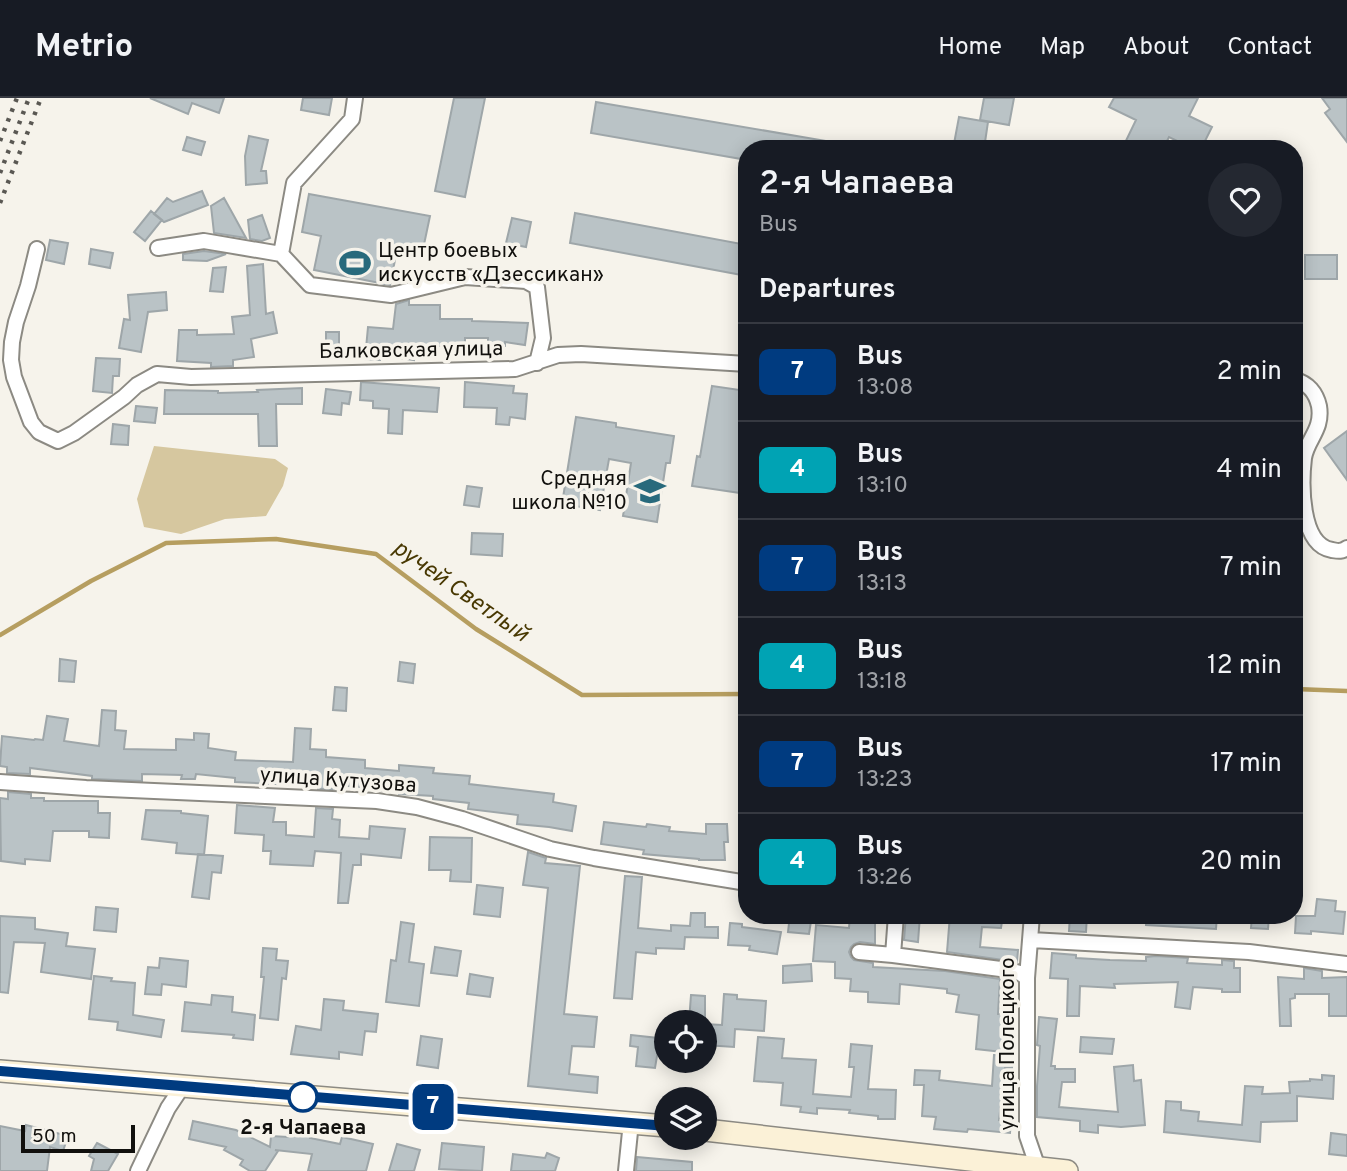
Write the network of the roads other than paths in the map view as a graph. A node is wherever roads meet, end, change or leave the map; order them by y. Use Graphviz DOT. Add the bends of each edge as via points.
graph roads {
  1 [pos="355,98"];
  2 [pos="158,248"];
  3 [pos="37,249"];
  4 [pos="281,254"];
  5 [pos="537,363"];
  6 [pos="738,363"];
  7 [pos="1303,382"];
  8 [pos="1303,479"];
  9 [pos="1303,479"];
  10 [pos="1347,548"];
  11 [pos="0,782"];
  12 [pos="738,882"];
  13 [pos="895,924"];
  14 [pos="1032,924"];
  15 [pos="1031,940"];
  16 [pos="859,952"];
  17 [pos="893,955"];
  18 [pos="1347,964"];
  19 [pos="1027,978"];
  20 [pos="0,1071"];
  21 [pos="182,1087"];
  22 [pos="631,1122"];
  23 [pos="654,1125"];
  24 [pos="717,1131"];
  25 [pos="1039,1170"];
  26 [pos="138,1171"];
  27 [pos="626,1171"];
  28 [pos="1067,1171"];
  1 -- 4 [label="street" via="352,118 294,183"];
  2 -- 4 [label="street" via="204,241"];
  3 -- 5 [label="street, Балковская улица" via="10,360 31,422 39,432 58,441 157,374 515,369"];
  4 -- 5 [label="street" via="310,285 391,295 465,277 526,281 537,287 543,338"];
  5 -- 6 [label="street, Балковская улица" via="558,355 581,354"];
  7 -- 9 [label="street" via="1316,397 1320,417 1305,455"];
  8 -- 10 [label="street" via="1312,537 1323,549 1340,552"];
  11 -- 12 [label="street, улица Кутузова" via="377,801 462,819 550,849"];
  13 -- 17 [label="street"];
  14 -- 15 [label="street, улица Полецкого"];
  15 -- 18 [label="street" via="1248,952"];
  15 -- 19 [label="street, улица Полецкого"];
  16 -- 17 [label="street"];
  17 -- 19 [label="street" via="1008,970"];
  19 -- 25 [label="street, улица Полецкого" via="1027,1136"];
  20 -- 21 [label="street"];
  21 -- 22 [label="street"];
  21 -- 26 [label="street"];
  22 -- 23 [label="street"];
  22 -- 27 [label="street"];
  24 -- 25 [label="street"];
  25 -- 28 [label="street"];
}
